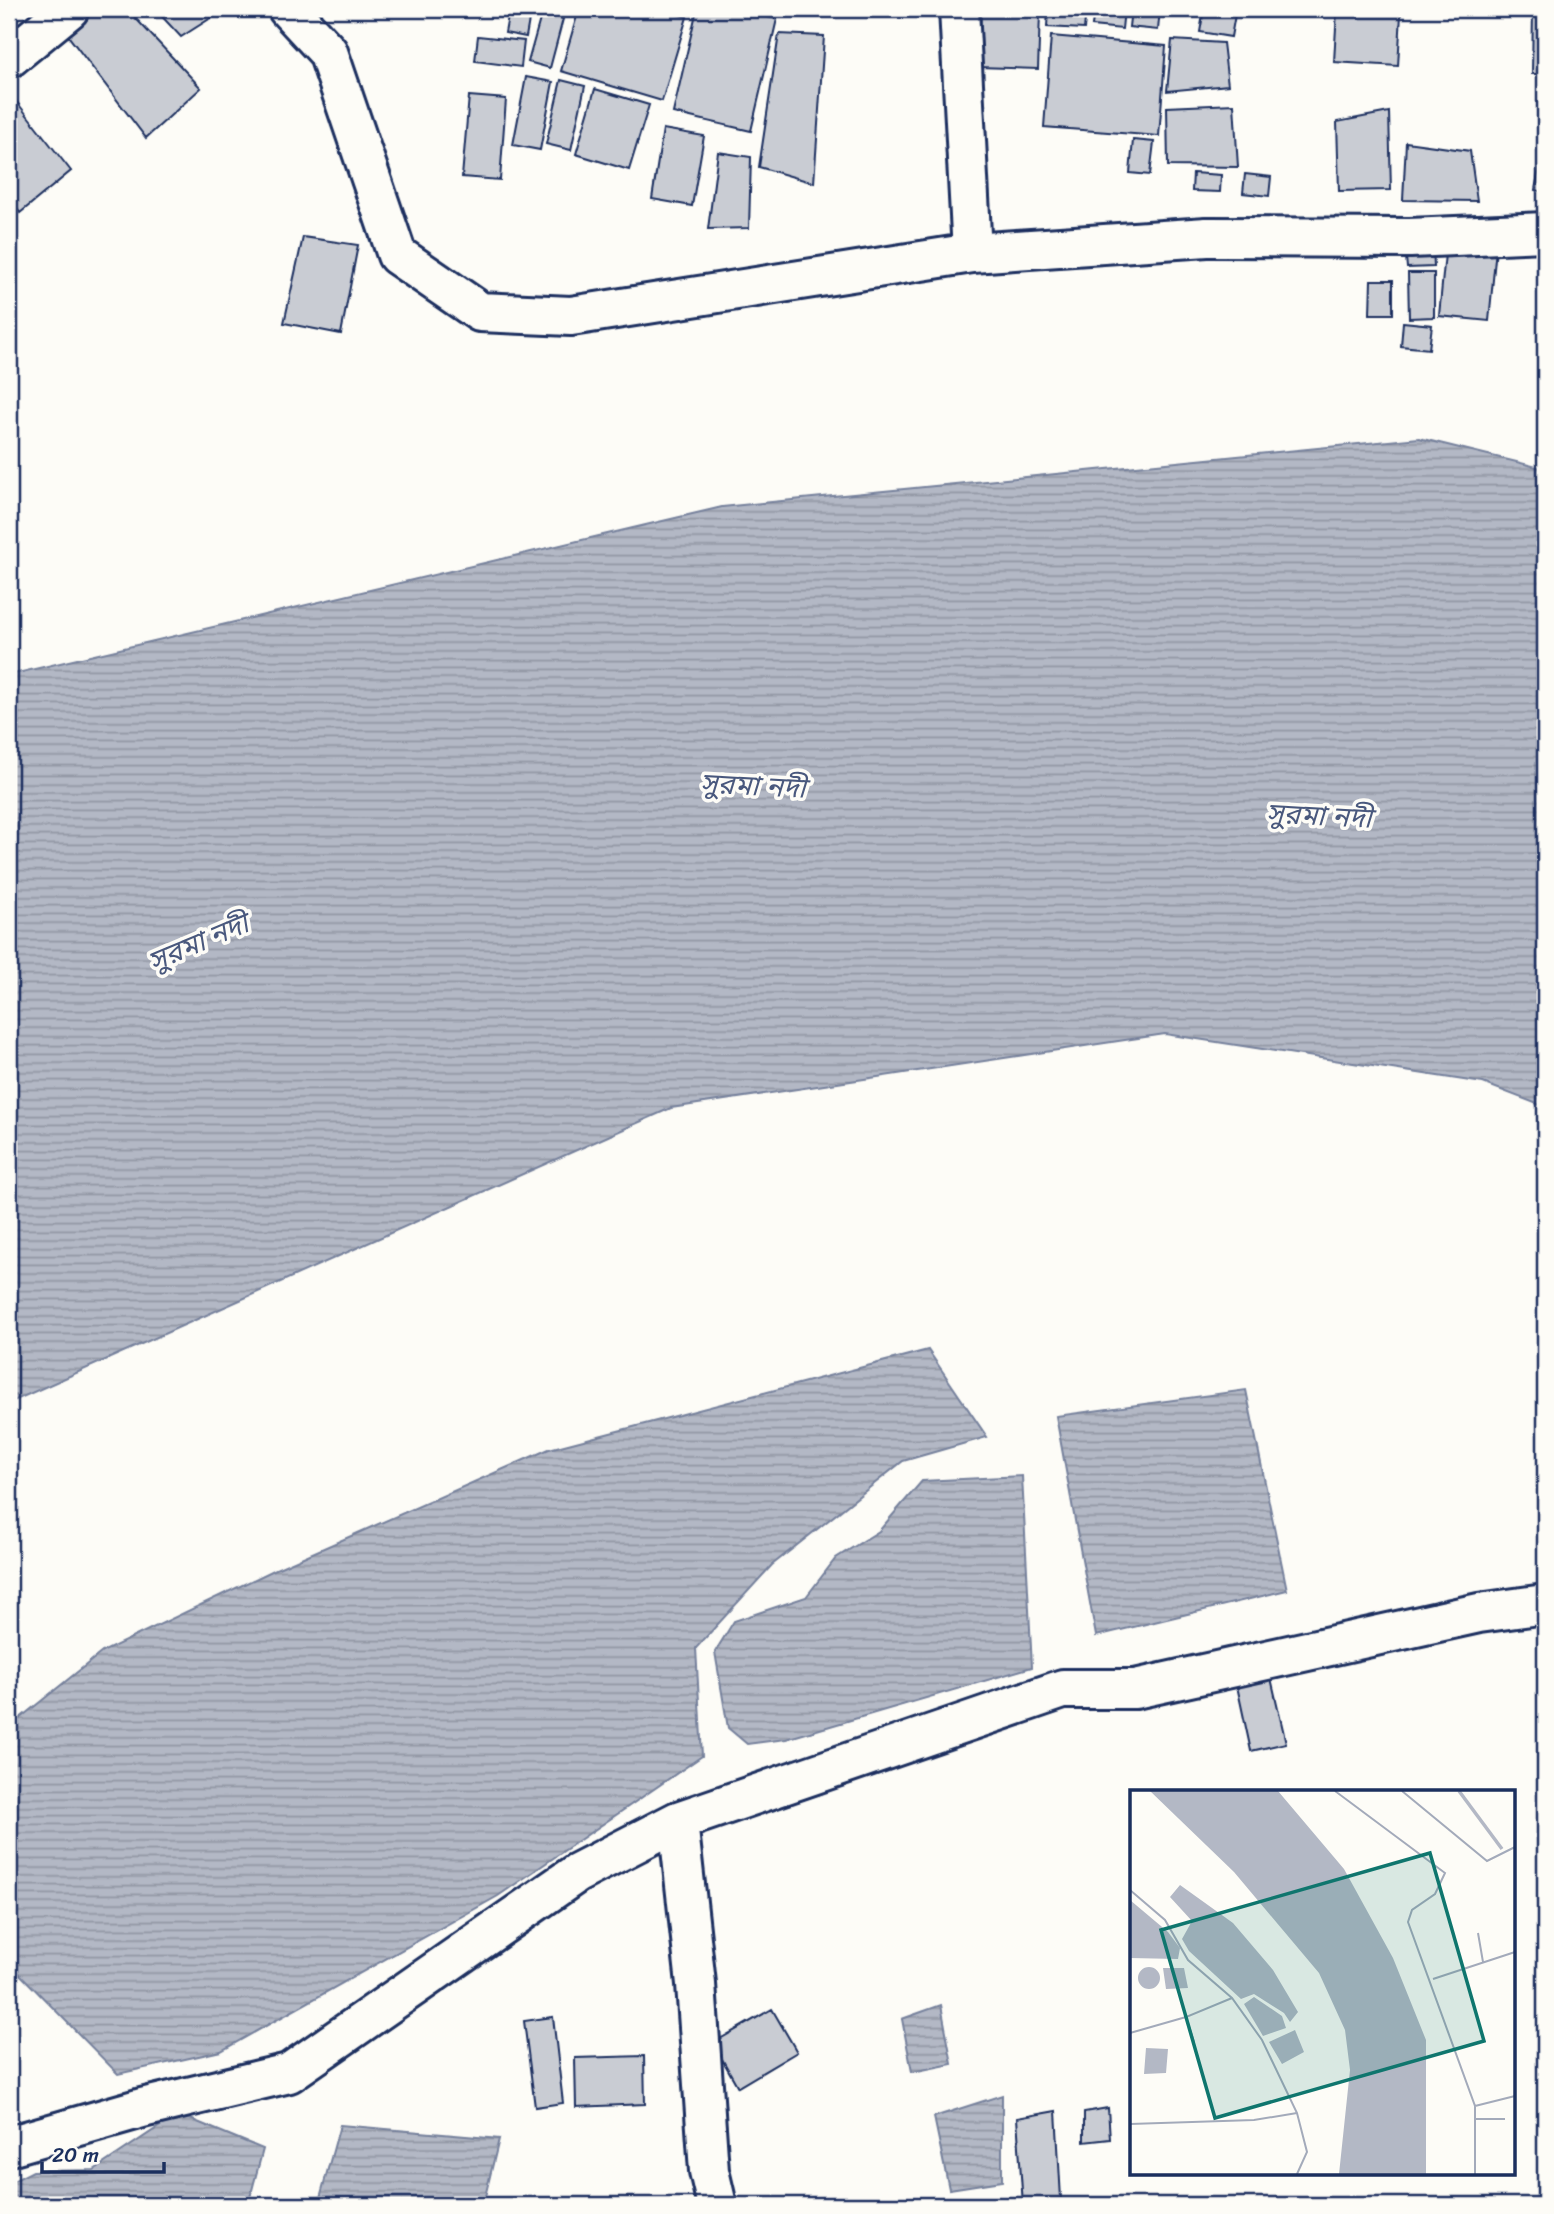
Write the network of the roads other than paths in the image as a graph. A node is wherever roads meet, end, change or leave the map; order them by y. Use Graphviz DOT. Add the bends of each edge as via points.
graph roads {
  1 [pos="69,9"];
  2 [pos="288,9"];
  3 [pos="959,9"];
  4 [pos="9,58"];
  5 [pos="1545,232"];
  6 [pos="972,253"];
  7 [pos="1545,1604"];
  8 [pos="678,1821"];
  9 [pos="9,2146"];
  10 [pos="717,2205"];
  1 -- 4 [label="street"];
  2 -- 6 [label="street" via="328,52 397,255 480,312 571,316"];
  3 -- 6 [label="street"];
  5 -- 6 [label="street" via="1410,238 1207,237"];
  7 -- 8 [label="street" via="1479,1613 1135,1689 1063,1689"];
  8 -- 9 [label="street" via="577,1873 289,2073"];
  8 -- 10 [label="street" via="696,1984 709,2171"];
}
